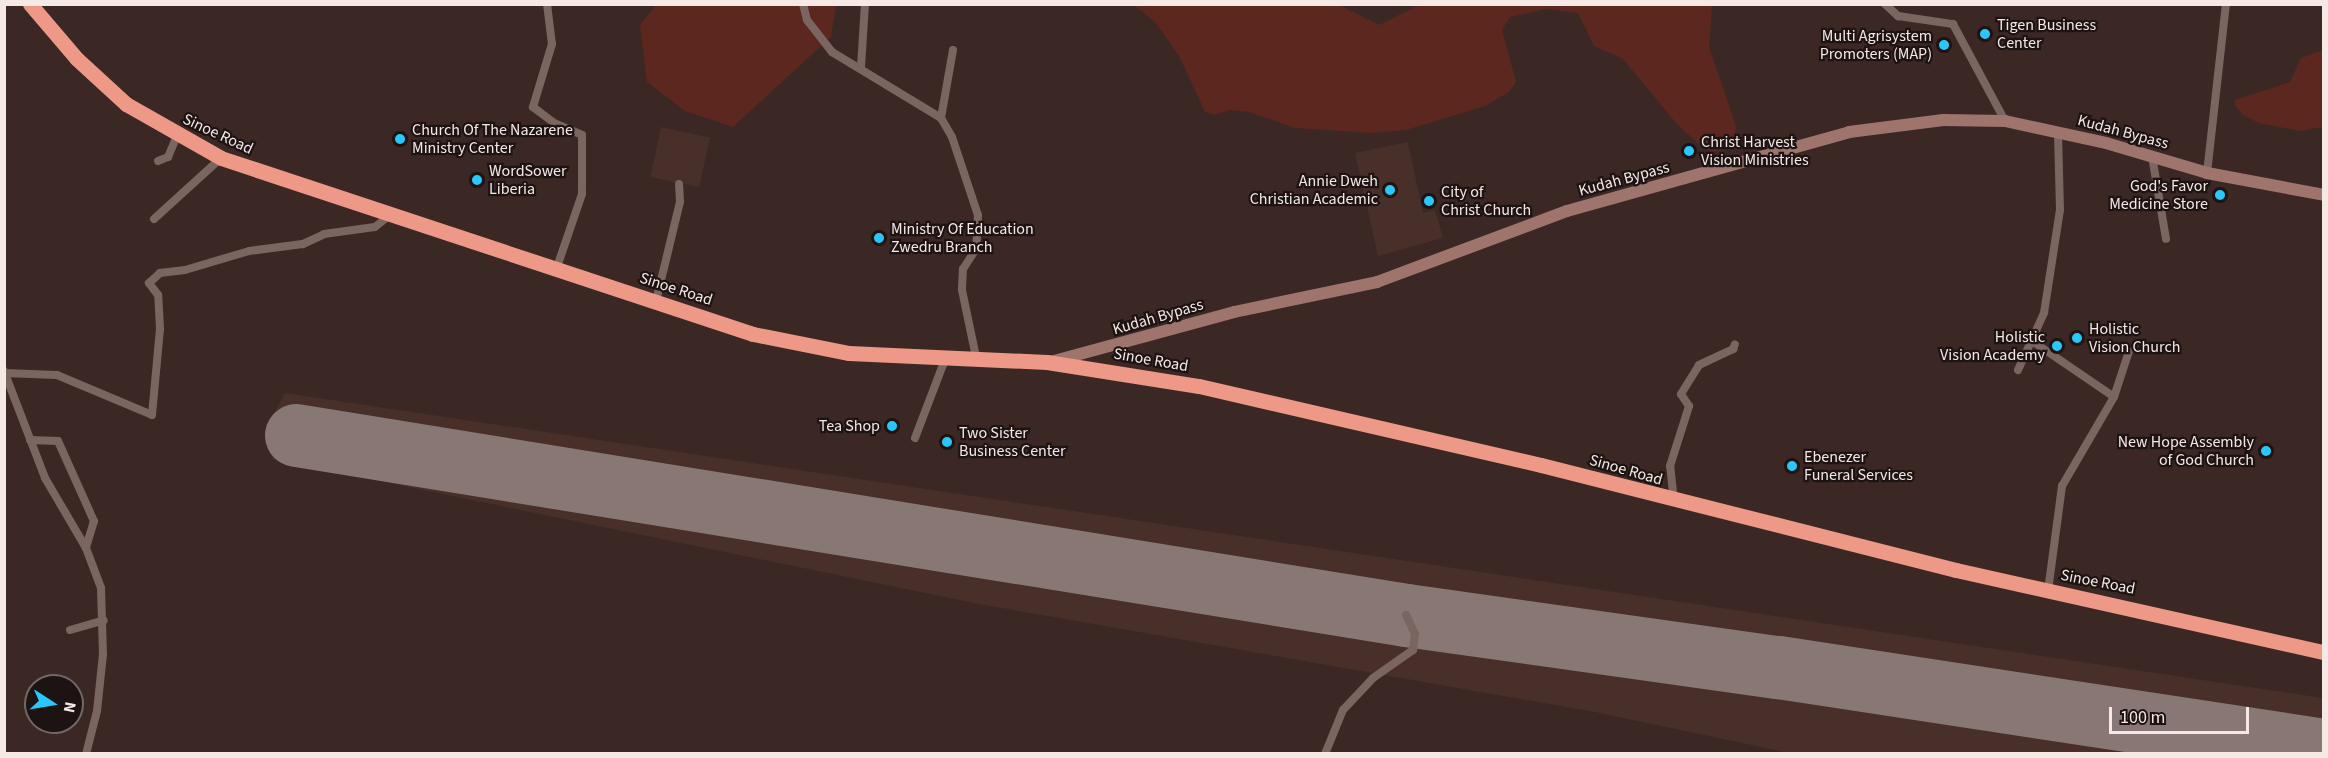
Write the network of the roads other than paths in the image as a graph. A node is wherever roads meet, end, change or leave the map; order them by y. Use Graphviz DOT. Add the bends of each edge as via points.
graph roads {
  1 [pos="30,4"];
  2 [pos="547,4"];
  3 [pos="803,4"];
  4 [pos="865,4"];
  5 [pos="1886,4"];
  6 [pos="2226,4"];
  7 [pos="953,50"];
  8 [pos="861,67"];
  9 [pos="941,118"];
  10 [pos="2005,121"];
  11 [pos="2058,132"];
  12 [pos="177,136"];
  13 [pos="2152,156"];
  14 [pos="221,158"];
  15 [pos="158,161"];
  16 [pos="2207,173"];
  17 [pos="679,184"];
  18 [pos="2324,195"];
  19 [pos="391,215"];
  20 [pos="154,219"];
  21 [pos="2166,239"];
  22 [pos="556,271"];
  23 [pos="656,301"];
  24 [pos="2032,340"];
  25 [pos="1735,344"];
  26 [pos="2129,351"];
  27 [pos="947,356"];
  28 [pos="976,357"];
  29 [pos="1047,362"];
  30 [pos="2018,370"];
  31 [pos="5,372"];
  32 [pos="2114,397"];
  33 [pos="915,438"];
  34 [pos="30,440"];
  35 [pos="1674,502"];
  36 [pos="86,548"];
  37 [pos="2048,591"];
  38 [pos="1406,615"];
  39 [pos="104,620"];
  40 [pos="70,630"];
  41 [pos="2324,652"];
  42 [pos="86,753"];
  43 [pos="1325,753"];
  1 -- 12 [label="highway, Sinoe Road" via="77,59 126,104"];
  2 -- 22 [label="street" via="552,44 533,106 554,123 582,135 582,194"];
  3 -- 8 [label="street" via="807,20 827,47 843,62"];
  4 -- 8 [label="street"];
  5 -- 10 [label="street" via="1898,16 1953,24"];
  6 -- 16 [label="street"];
  7 -- 9 [label="street"];
  8 -- 9 [label="street"];
  9 -- 28 [label="street" via="969,179 978,215 976,249 963,270 962,290"];
  10 -- 11 [label="street, Kudah Bypass"];
  10 -- 29 [label="street, Kudah Bypass" via="1942,120 1849,132 1567,211 1377,282 1234,312"];
  11 -- 13 [label="street, Kudah Bypass"];
  11 -- 24 [label="street" via="2060,210 2044,313"];
  12 -- 14 [label="highway, Sinoe Road"];
  12 -- 15 [label="street" via="168,157"];
  13 -- 16 [label="street, Kudah Bypass"];
  13 -- 21 [label="street"];
  14 -- 19 [label="highway, Sinoe Road"];
  14 -- 20 [label="street"];
  16 -- 18 [label="street, Kudah Bypass"];
  17 -- 23 [label="street" via="680,202"];
  19 -- 22 [label="highway, Sinoe Road"];
  19 -- 31 [label="street" via="375,226 324,234 303,244 249,251 185,270 160,273 149,283 158,295 160,328 152,415 57,375"];
  22 -- 23 [label="highway, Sinoe Road"];
  23 -- 27 [label="highway, Sinoe Road" via="811,348"];
  24 -- 30 [label="street"];
  24 -- 32 [label="street"];
  25 -- 35 [label="street" via="1733,349 1699,365 1681,394 1689,406 1670,466"];
  26 -- 32 [label="street"];
  27 -- 28 [label="highway, Sinoe Road"];
  27 -- 33 [label="street"];
  28 -- 29 [label="highway, Sinoe Road"];
  29 -- 35 [label="highway, Sinoe Road" via="1159,379 1328,414"];
  31 -- 34 [label="street"];
  32 -- 37 [label="street" via="2062,486"];
  34 -- 36 [label="street" via="45,478"];
  34 -- 36 [label="street" via="58,441 94,521"];
  35 -- 37 [label="highway, Sinoe Road"];
  36 -- 39 [label="street" via="100,588"];
  37 -- 41 [label="highway, Sinoe Road"];
  38 -- 43 [label="street" via="1415,634 1413,650 1373,678 1343,710"];
  39 -- 40 [label="street"];
  39 -- 42 [label="street" via="98,711"];
}
